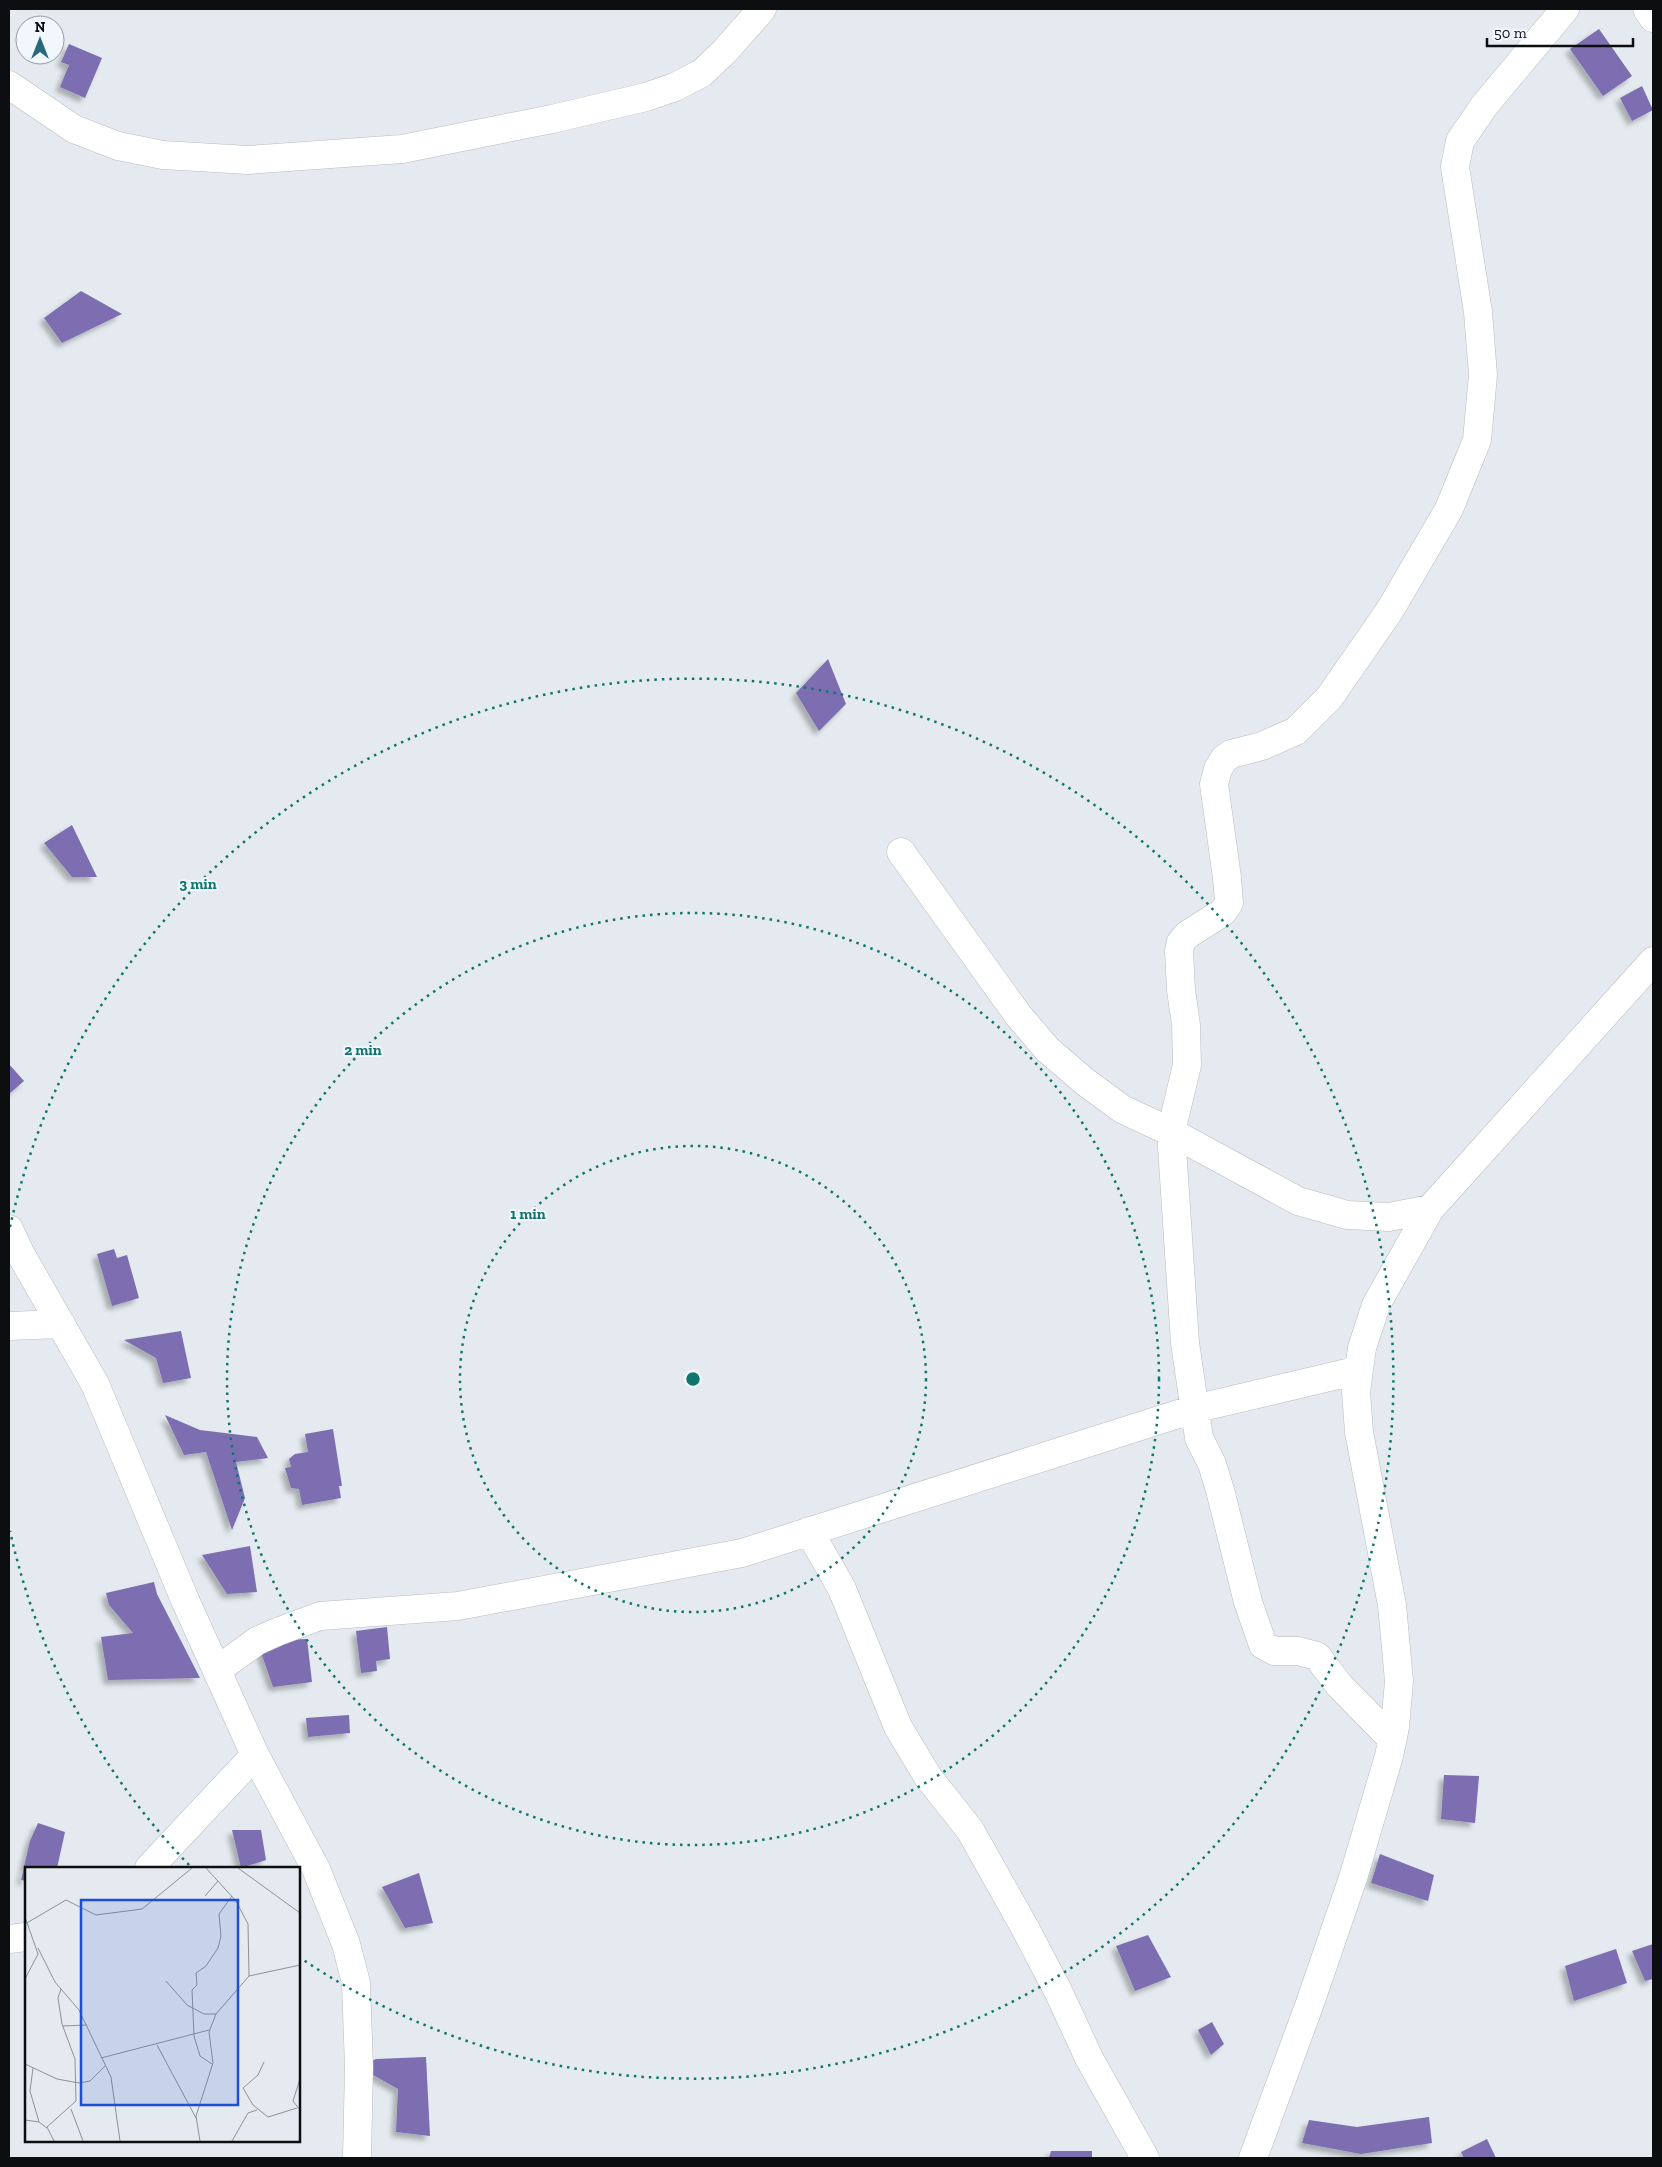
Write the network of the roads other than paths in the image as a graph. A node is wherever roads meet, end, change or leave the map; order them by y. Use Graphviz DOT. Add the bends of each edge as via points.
graph roads {
  1 [pos="762,9"];
  2 [pos="1564,9"];
  3 [pos="1647,9"];
  4 [pos="1653,18"];
  5 [pos="9,85"];
  6 [pos="901,852"];
  7 [pos="1653,961"];
  8 [pos="1171,1132"];
  9 [pos="1430,1209"];
  10 [pos="9,1229"];
  11 [pos="61,1324"];
  12 [pos="9,1326"];
  13 [pos="1359,1370"];
  14 [pos="1194,1409"];
  15 [pos="809,1531"];
  16 [pos="217,1670"];
  17 [pos="1392,1739"];
  18 [pos="256,1755"];
  19 [pos="150,1867"];
  20 [pos="25,1937"];
  21 [pos="9,1939"];
  22 [pos="357,2158"];
  23 [pos="1145,2158"];
  24 [pos="1253,2158"];
  1 -- 5 [label="street" via="702,73 675,87 552,119 402,148 248,160 162,155 118,146 74,128"];
  2 -- 8 [label="street" via="1484,106 1460,141 1455,167 1478,312 1483,375 1477,440 1450,509 1390,610 1329,698 1296,731 1262,746 1231,754 1218,768 1214,784 1229,903 1223,912 1181,942 1187,1065"];
  3 -- 4 [label="street"];
  6 -- 8 [label="street" via="1018,1015 1047,1049 1122,1109"];
  7 -- 9 [label="street"];
  8 -- 9 [label="street" via="1298,1201 1348,1215 1389,1217"];
  8 -- 14 [label="street" via="1185,1343"];
  9 -- 13 [label="street" via="1376,1305 1362,1348"];
  10 -- 11 [label="street"];
  11 -- 12 [label="street"];
  11 -- 16 [label="street" via="95,1384"];
  13 -- 14 [label="street"];
  13 -- 17 [label="street" via="1356,1392 1359,1432 1392,1605 1399,1681"];
  14 -- 15 [label="street"];
  14 -- 17 [label="street" via="1199,1438 1212,1464 1248,1602 1263,1645 1274,1651 1298,1651 1317,1656 1339,1685"];
  15 -- 16 [label="street" via="742,1553 458,1606 320,1616 257,1641"];
  15 -- 23 [label="street" via="842,1589 898,1727 928,1777 970,1830"];
  16 -- 18 [label="street"];
  17 -- 24 [label="street" via="1353,1878"];
  18 -- 19 [label="street"];
  18 -- 22 [label="street" via="316,1869 346,1944 356,1983 359,2067"];
  20 -- 21 [label="street"];
}
